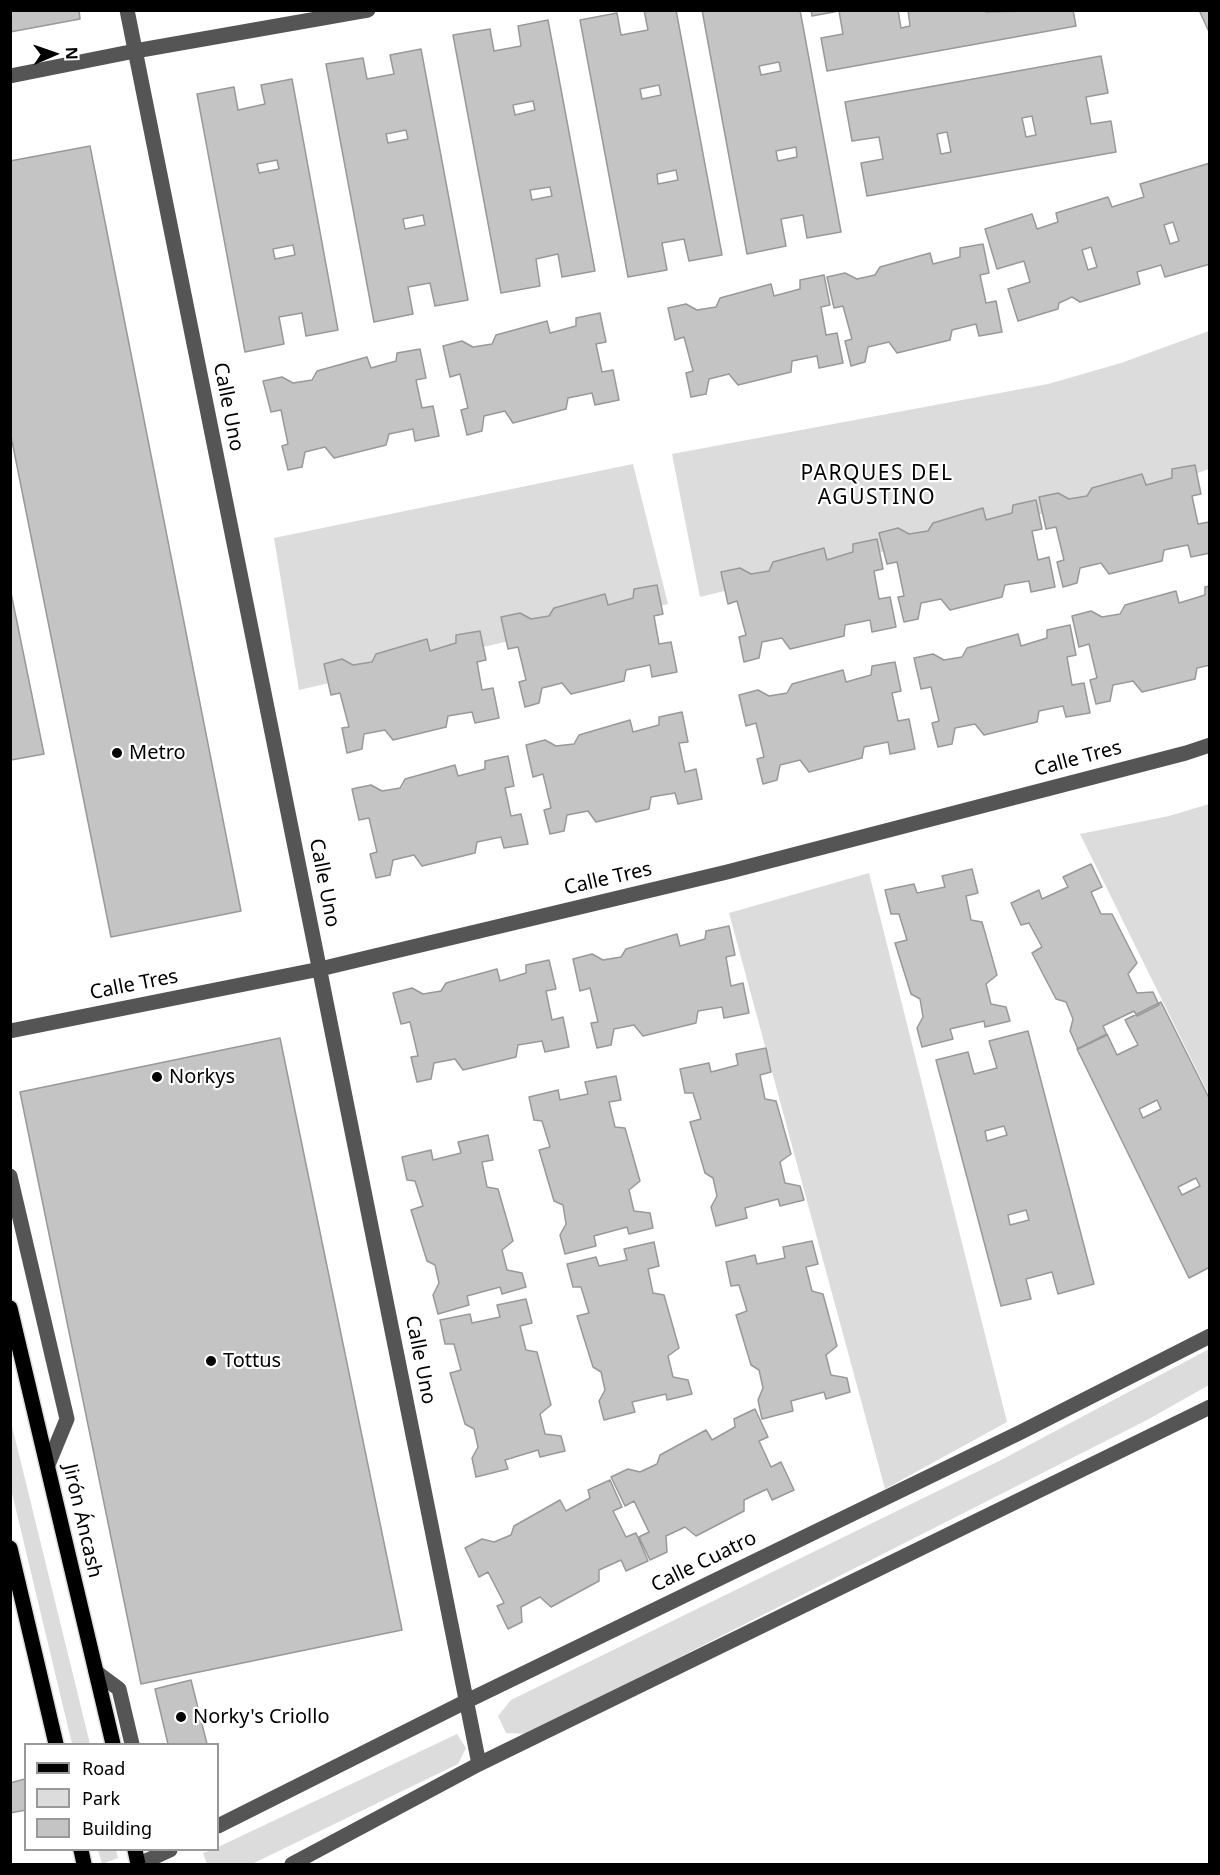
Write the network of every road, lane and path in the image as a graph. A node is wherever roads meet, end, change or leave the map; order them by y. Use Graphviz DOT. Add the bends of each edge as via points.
graph roads {
  1 [pos="127,10"];
  2 [pos="368,10"];
  3 [pos="135,51"];
  4 [pos="10,76"];
  5 [pos="1209,745"];
  6 [pos="320,969"];
  7 [pos="10,1031"];
  8 [pos="10,1176"];
  9 [pos="10,1308"];
  10 [pos="1209,1336"];
  11 [pos="1209,1407"];
  12 [pos="48,1466"];
  13 [pos="10,1548"];
  14 [pos="96,1672"];
  15 [pos="467,1701"];
  16 [pos="56,1743"];
  17 [pos="113,1743"];
  18 [pos="132,1743"];
  19 [pos="479,1764"];
  20 [pos="219,1825"];
  21 [pos="168,1851"];
  22 [pos="139,1864"];
  23 [pos="292,1864"];
  1 -- 3 [label="street, Calle Uno"];
  2 -- 3 [label="street"];
  3 -- 4 [label="street"];
  3 -- 6 [label="street, Calle Uno"];
  5 -- 6 [label="street, Calle Tres" via="727,872"];
  6 -- 7 [label="street, Calle Tres"];
  6 -- 15 [label="street, Calle Uno"];
  8 -- 12 [label="street" via="67,1419"];
  9 -- 12 [label="main road, Jirón Áncash"];
  10 -- 15 [label="street, Calle Cuatro" via="1011,1437"];
  11 -- 19 [label="street"];
  12 -- 14 [label="main road, Jirón Áncash"];
  13 -- 16 [label="main road"];
  14 -- 17 [label="main road, Jirón Áncash"];
  14 -- 18 [label="street" via="119,1689"];
  15 -- 19 [label="street, Calle Uno"];
  15 -- 20 [label="street, Calle Cuatro"];
  19 -- 23 [label="street"];
  21 -- 22 [label="street"];
}
